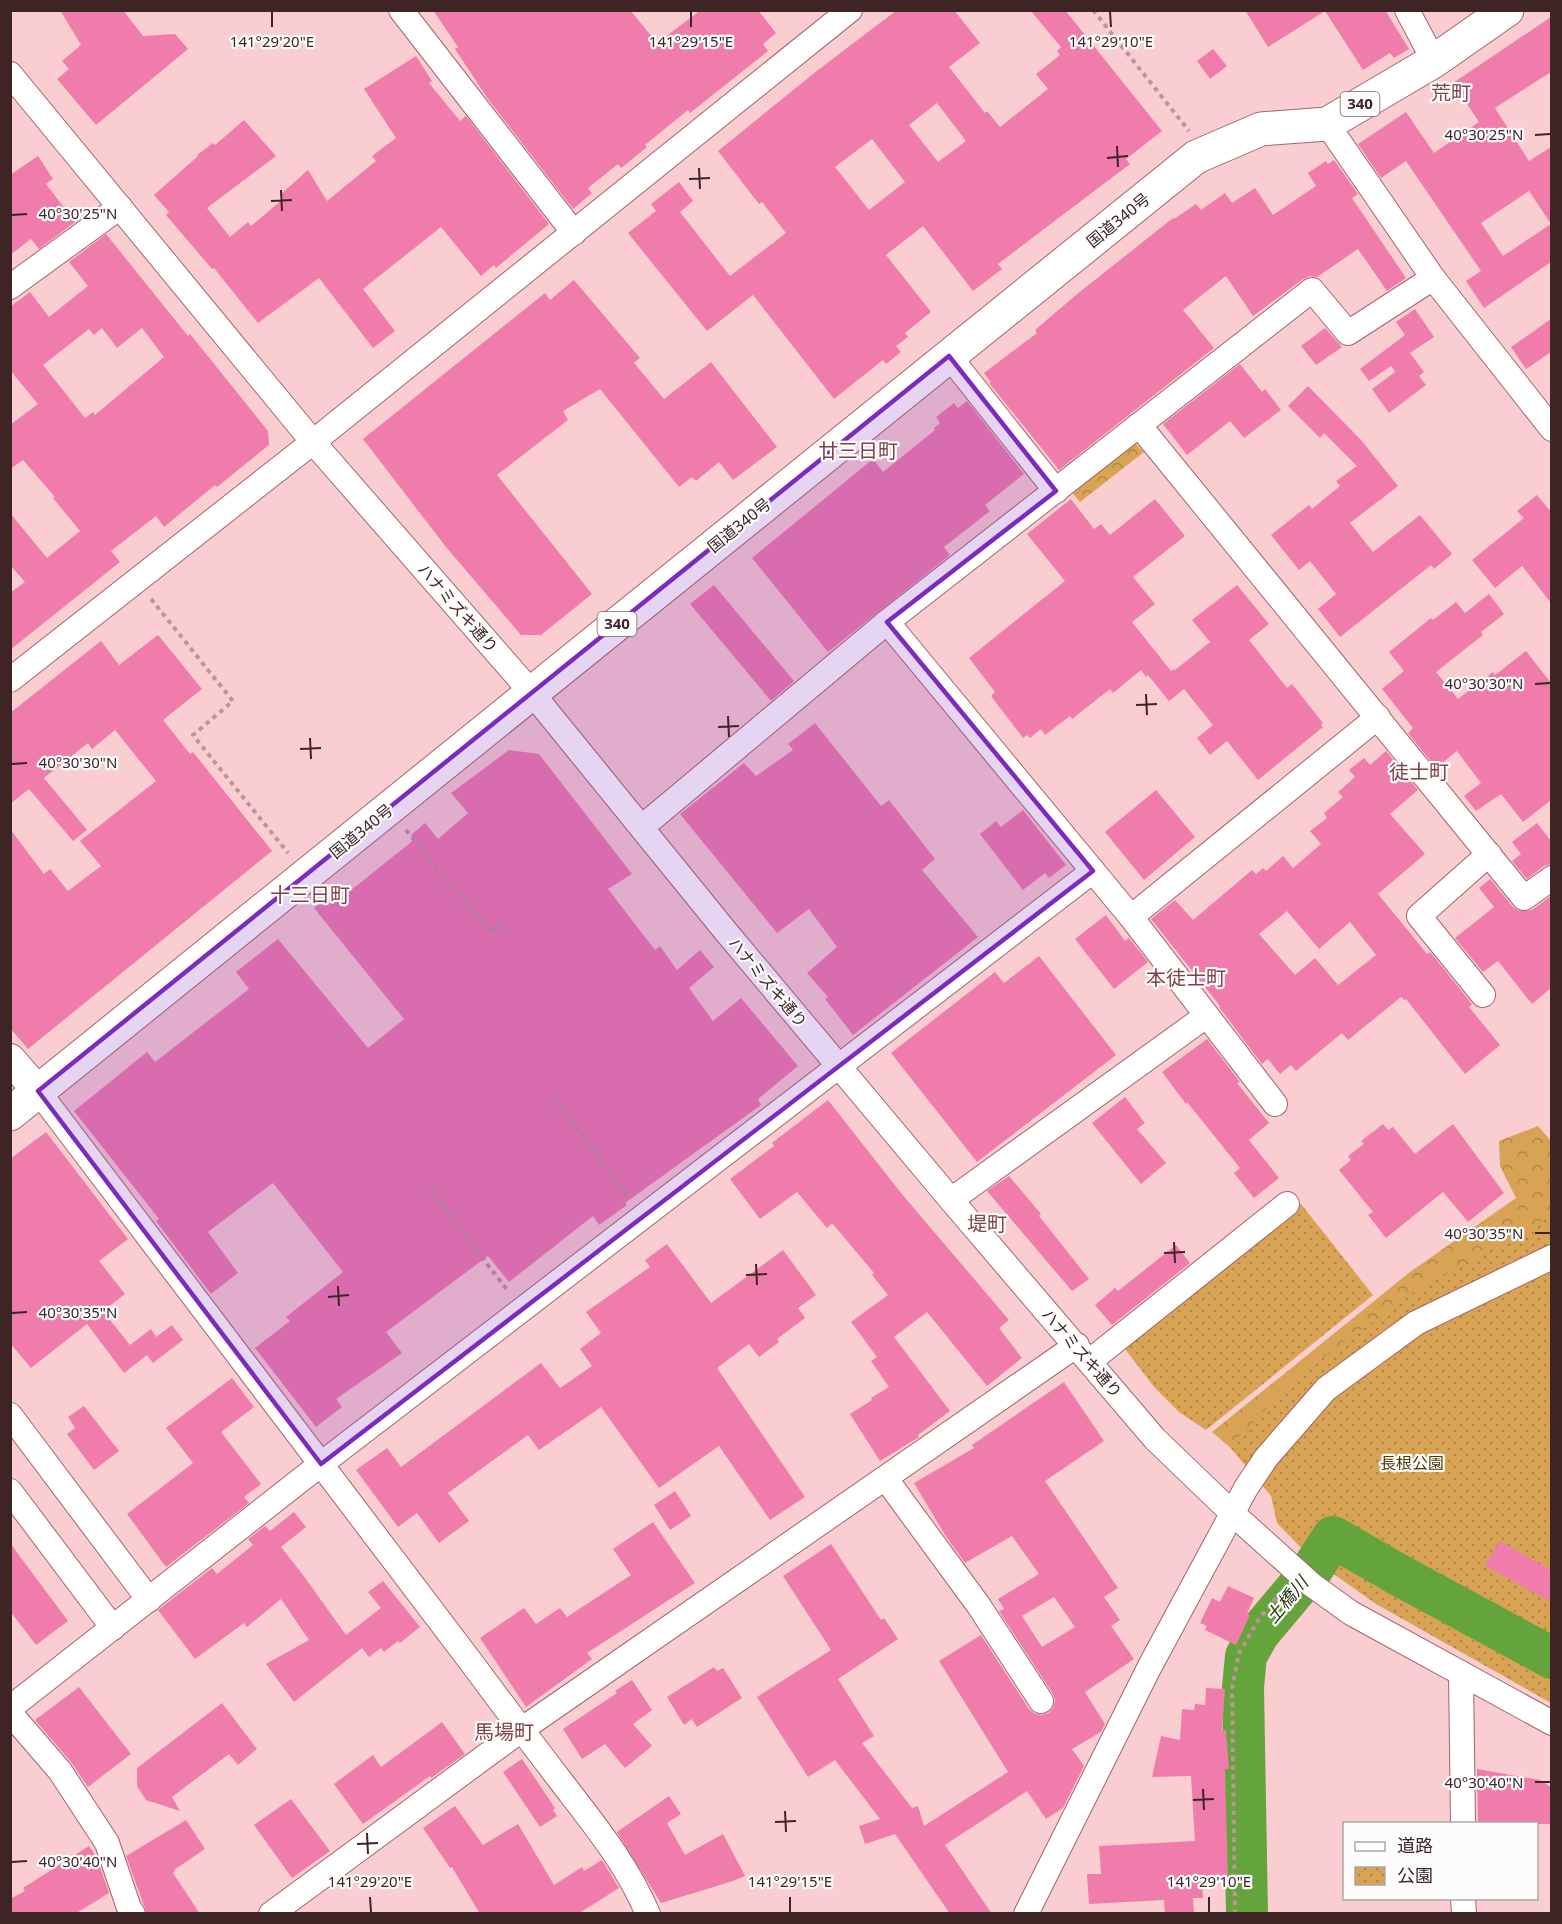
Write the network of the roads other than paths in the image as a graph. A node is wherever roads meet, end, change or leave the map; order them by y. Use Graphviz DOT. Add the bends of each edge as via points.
graph roads {
  1 [pos="401,10"];
  2 [pos="850,10"];
  3 [pos="1407,10"];
  4 [pos="1507,10"];
  5 [pos="1434,61"];
  6 [pos="10,74"];
  7 [pos="1327,124"];
  8 [pos="120,207"];
  9 [pos="574,233"];
  10 [pos="1432,278"];
  11 [pos="10,287"];
  12 [pos="949,356"];
  13 [pos="1139,425"];
  14 [pos="1551,429"];
  15 [pos="313,442"];
  16 [pos="1056,490"];
  17 [pos="886,622"];
  18 [pos="10,680"];
  19 [pos="532,693"];
  20 [pos="1378,717"];
  21 [pos="642,827"];
  22 [pos="1489,855"];
  23 [pos="1093,871"];
  24 [pos="1551,878"];
  25 [pos="1131,917"];
  26 [pos="1483,995"];
  27 [pos="1206,1016"];
  28 [pos="10,1059"];
  29 [pos="840,1067"];
  30 [pos="38,1091"];
  31 [pos="1275,1104"];
  32 [pos="10,1114"];
  33 [pos="951,1200"];
  34 [pos="1287,1204"];
  35 [pos="1551,1257"];
  36 [pos="1083,1353"];
  37 [pos="10,1415"];
  38 [pos="321,1464"];
  39 [pos="886,1479"];
  40 [pos="10,1491"];
  41 [pos="1232,1513"];
  42 [pos="155,1595"];
  43 [pos="113,1628"];
  44 [pos="1461,1673"];
  45 [pos="1041,1701"];
  46 [pos="10,1708"];
  47 [pos="10,1713"];
  48 [pos="1551,1723"];
  49 [pos="521,1730"];
  50 [pos="1463,1822"];
  51 [pos="127,1912"];
  52 [pos="271,1914"];
  53 [pos="648,1914"];
  54 [pos="1026,1914"];
  1 -- 9 [label="street"];
  2 -- 9 [label="street"];
  3 -- 5 [label="street"];
  4 -- 5 [label="highway, 国道340号 / 340"];
  5 -- 7 [label="highway, 国道340号 / 340"];
  6 -- 8 [label="street, ハナミズキ通り"];
  7 -- 10 [label="street"];
  7 -- 12 [label="highway, 国道340号 / 340" via="1262,129 1196,157"];
  8 -- 11 [label="street"];
  8 -- 15 [label="street, ハナミズキ通り"];
  9 -- 15 [label="street"];
  10 -- 13 [label="street" via="1348,333 1312,290"];
  10 -- 14 [label="street"];
  12 -- 16 [label="street"];
  12 -- 19 [label="highway, 国道340号 / 340"];
  13 -- 16 [label="street"];
  13 -- 20 [label="street"];
  15 -- 18 [label="street"];
  15 -- 19 [label="street, ハナミズキ通り"];
  16 -- 17 [label="street"];
  17 -- 21 [label="street"];
  17 -- 23 [label="street"];
  19 -- 21 [label="street, ハナミズキ通り"];
  19 -- 30 [label="highway, 国道340号 / 340"];
  20 -- 22 [label="street"];
  20 -- 25 [label="street"];
  21 -- 29 [label="street, ハナミズキ通り"];
  22 -- 24 [label="street" via="1524,898"];
  22 -- 26 [label="street" via="1419,916"];
  23 -- 25 [label="street"];
  23 -- 29 [label="street"];
  25 -- 27 [label="street"];
  27 -- 31 [label="street"];
  27 -- 33 [label="street"];
  28 -- 30 [label="main road"];
  29 -- 33 [label="street, ハナミズキ通り"];
  29 -- 38 [label="street"];
  30 -- 32 [label="highway, 国道340号 / 340"];
  30 -- 38 [label="street"];
  33 -- 36 [label="street, ハナミズキ通り"];
  34 -- 36 [label="street"];
  35 -- 41 [label="street" via="1416,1323 1326,1389 1266,1458"];
  36 -- 39 [label="street"];
  36 -- 41 [label="street, ハナミズキ通り" via="1155,1438"];
  37 -- 42 [label="street" via="110,1547 126,1543"];
  38 -- 42 [label="street"];
  38 -- 49 [label="street"];
  39 -- 45 [label="street" via="979,1606"];
  39 -- 49 [label="street"];
  40 -- 43 [label="street"];
  41 -- 44 [label="street, ハナミズキ通り" via="1335,1602"];
  41 -- 54 [label="street" via="1150,1666"];
  42 -- 43 [label="street"];
  43 -- 46 [label="street"];
  44 -- 48 [label="street, ハナミズキ通り"];
  44 -- 50 [label="street"];
  47 -- 51 [label="street" via="60,1772 107,1843"];
  49 -- 52 [label="street"];
  49 -- 53 [label="street" via="612,1847 638,1889"];
}
